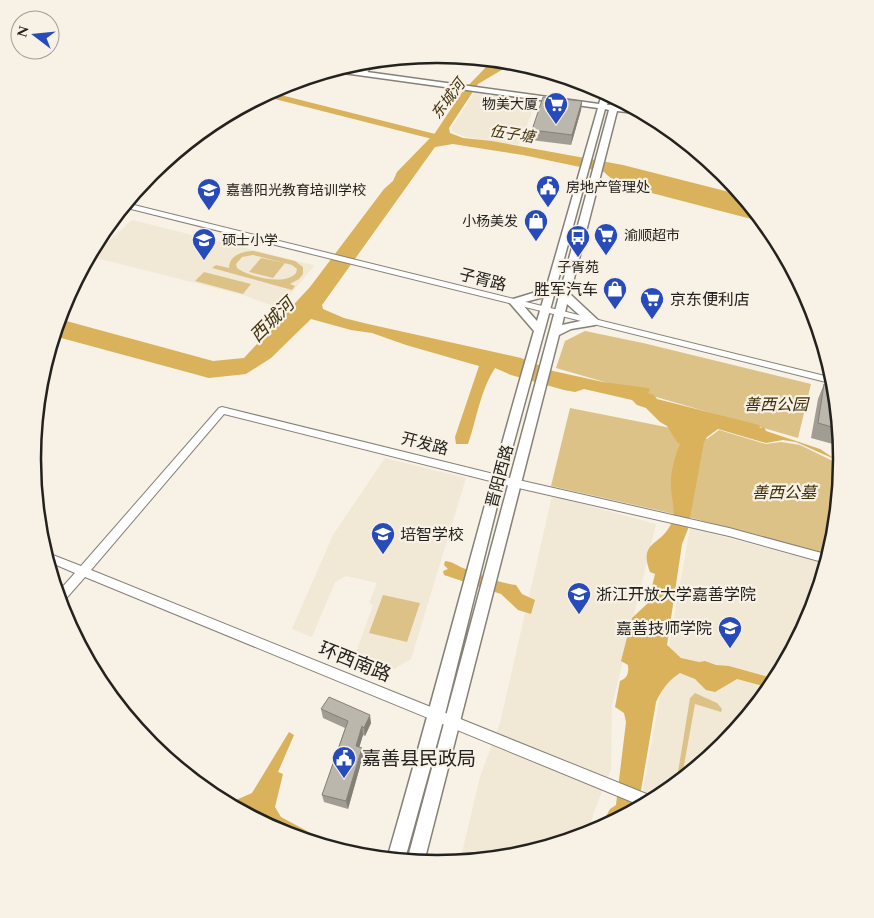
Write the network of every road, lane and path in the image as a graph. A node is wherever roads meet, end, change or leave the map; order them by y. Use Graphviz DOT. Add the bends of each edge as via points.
graph roads {
  1 [pos="367,70"];
  2 [pos="355,72"];
  3 [pos="357,72"];
  4 [pos="364,73"];
  5 [pos="604,100"];
  6 [pos="603,104"];
  7 [pos="612,104"];
  8 [pos="614,104"];
  9 [pos="132,207"];
  10 [pos="552,291"];
  11 [pos="564,294"];
  12 [pos="514,302"];
  13 [pos="546,310"];
  14 [pos="559,313"];
  15 [pos="596,322"];
  16 [pos="540,330"];
  17 [pos="554,333"];
  18 [pos="824,380"];
  19 [pos="498,478"];
  20 [pos="514,483"];
  21 [pos="820,556"];
  22 [pos="55,560"];
  23 [pos="82,571"];
  24 [pos="64,592"];
  25 [pos="437,714"];
  26 [pos="453,722"];
  27 [pos="641,798"];
  28 [pos="398,853"];
  29 [pos="418,854"];
  1 -- 4 [label="street"];
  2 -- 4 [label="main road"];
  3 -- 4 [label="main road"];
  4 -- 6 [label="main road"];
  5 -- 6 [label="main road, 晋阳西路"];
  6 -- 7 [label="main road"];
  6 -- 10 [label="main road, 晋阳西路"];
  8 -- 11 [label="main road, 晋阳西路"];
  9 -- 12 [label="street, 子胥路"];
  10 -- 12 [label="main road"];
  10 -- 13 [label="main road, 晋阳西路"];
  11 -- 14 [label="main road, 晋阳西路"];
  11 -- 15 [label="main road"];
  12 -- 13 [label="street, 子胥路"];
  12 -- 16 [label="main road"];
  13 -- 14 [label="street, 子胥路"];
  13 -- 16 [label="main road, 晋阳西路"];
  14 -- 15 [label="street, 子胥路"];
  14 -- 17 [label="main road, 晋阳西路"];
  15 -- 17 [label="main road" via="568,326"];
  15 -- 18 [label="street, 子胥路"];
  16 -- 19 [label="main road, 晋阳西路"];
  17 -- 20 [label="main road, 晋阳西路"];
  19 -- 20 [label="street, 开发路"];
  19 -- 23 [label="street, 开发路" via="222,410"];
  19 -- 25 [label="main road, 晋阳西路"];
  20 -- 21 [label="street, 开发路"];
  20 -- 26 [label="main road, 晋阳西路"];
  22 -- 23 [label="street, 环西南路"];
  23 -- 24 [label="street"];
  23 -- 25 [label="street, 环西南路"];
  25 -- 26 [label="street, 环西南路"];
  25 -- 28 [label="main road, 晋阳西路"];
  26 -- 27 [label="street, 环西南路"];
  26 -- 29 [label="main road, 晋阳西路"];
}
